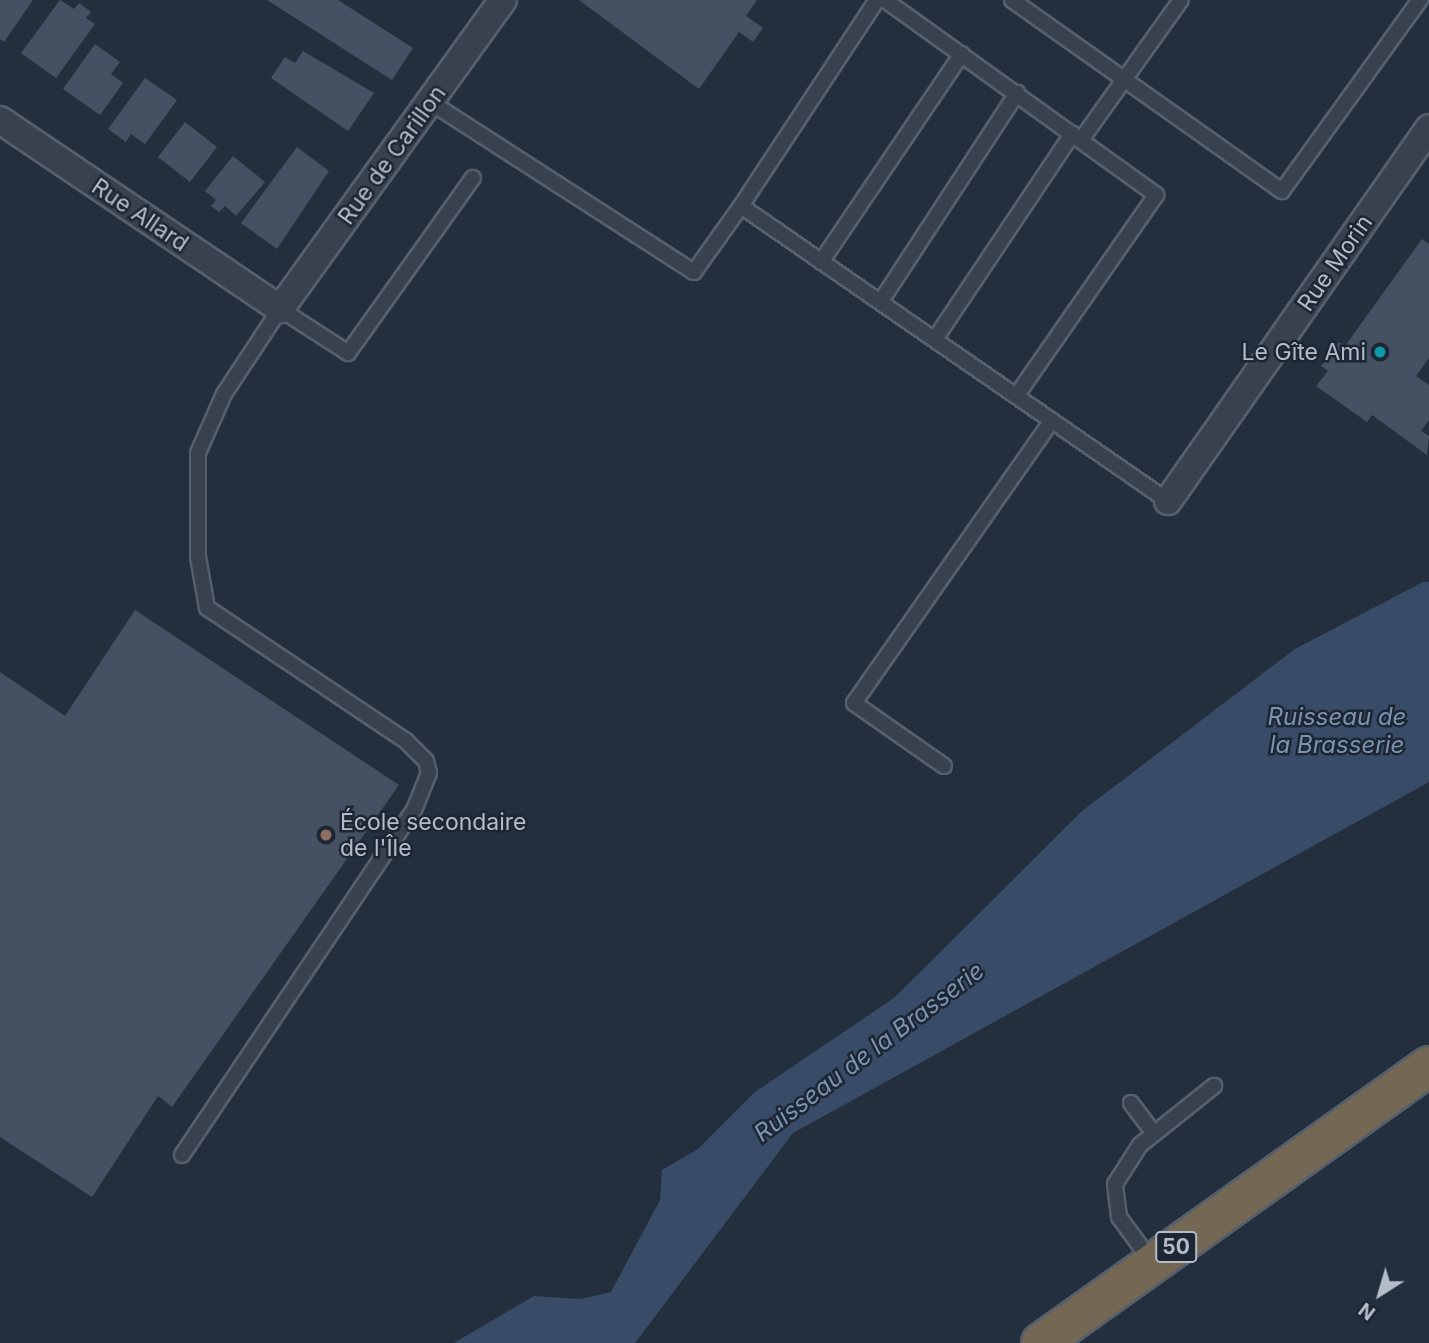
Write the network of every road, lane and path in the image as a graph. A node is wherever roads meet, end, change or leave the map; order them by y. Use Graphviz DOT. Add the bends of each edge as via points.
graph roads {
  1 [pos="503,0"];
  2 [pos="877,0"];
  3 [pos="885,0"];
  4 [pos="1012,0"];
  5 [pos="1181,0"];
  6 [pos="1420,0"];
  7 [pos="962,54"];
  8 [pos="1124,79"];
  9 [pos="1017,93"];
  10 [pos="429,102"];
  11 [pos="0,120"];
  12 [pos="1429,128"];
  13 [pos="1076,137"];
  14 [pos="473,178"];
  15 [pos="741,206"];
  16 [pos="821,262"];
  17 [pos="881,301"];
  18 [pos="280,309"];
  19 [pos="935,339"];
  20 [pos="1017,395"];
  21 [pos="1052,420"];
  22 [pos="1168,501"];
  23 [pos="944,766"];
  24 [pos="1429,1049"];
  25 [pos="1429,1066"];
  26 [pos="1214,1086"];
  27 [pos="1131,1102"];
  28 [pos="1154,1133"];
  29 [pos="1311,1151"];
  30 [pos="182,1154"];
  31 [pos="1153,1263"];
  32 [pos="1041,1343"];
  1 -- 10 [label="street, Rue de Carillon"];
  2 -- 15 [label="lane"];
  3 -- 7 [label="lane"];
  4 -- 8 [label="lane"];
  5 -- 8 [label="lane"];
  6 -- 8 [label="lane" via="1282,191"];
  7 -- 9 [label="lane"];
  7 -- 16 [label="lane"];
  8 -- 13 [label="lane"];
  9 -- 13 [label="lane"];
  9 -- 17 [label="lane"];
  10 -- 15 [label="lane" via="694,272"];
  10 -- 18 [label="street, Rue de Carillon"];
  11 -- 18 [label="street, Rue Allard"];
  12 -- 22 [label="street, Rue Morin"];
  13 -- 19 [label="lane"];
  13 -- 20 [label="lane" via="1156,195"];
  14 -- 18 [label="lane" via="348,353"];
  15 -- 16 [label="lane"];
  16 -- 17 [label="lane"];
  17 -- 19 [label="lane"];
  18 -- 30 [label="lane" via="219,403 198,453 202,597 215,618 418,751 426,761 428,786"];
  19 -- 20 [label="lane"];
  20 -- 21 [label="lane"];
  21 -- 22 [label="lane"];
  21 -- 23 [label="lane" via="854,703"];
  24 -- 29 [label="highway"];
  25 -- 29 [label="highway, 50"];
  26 -- 28 [label="lane"];
  27 -- 28 [label="lane"];
  28 -- 31 [label="lane" via="1121,1170 1114,1196 1119,1217"];
  29 -- 31 [label="highway, 50"];
  31 -- 32 [label="highway, 50"];
}
